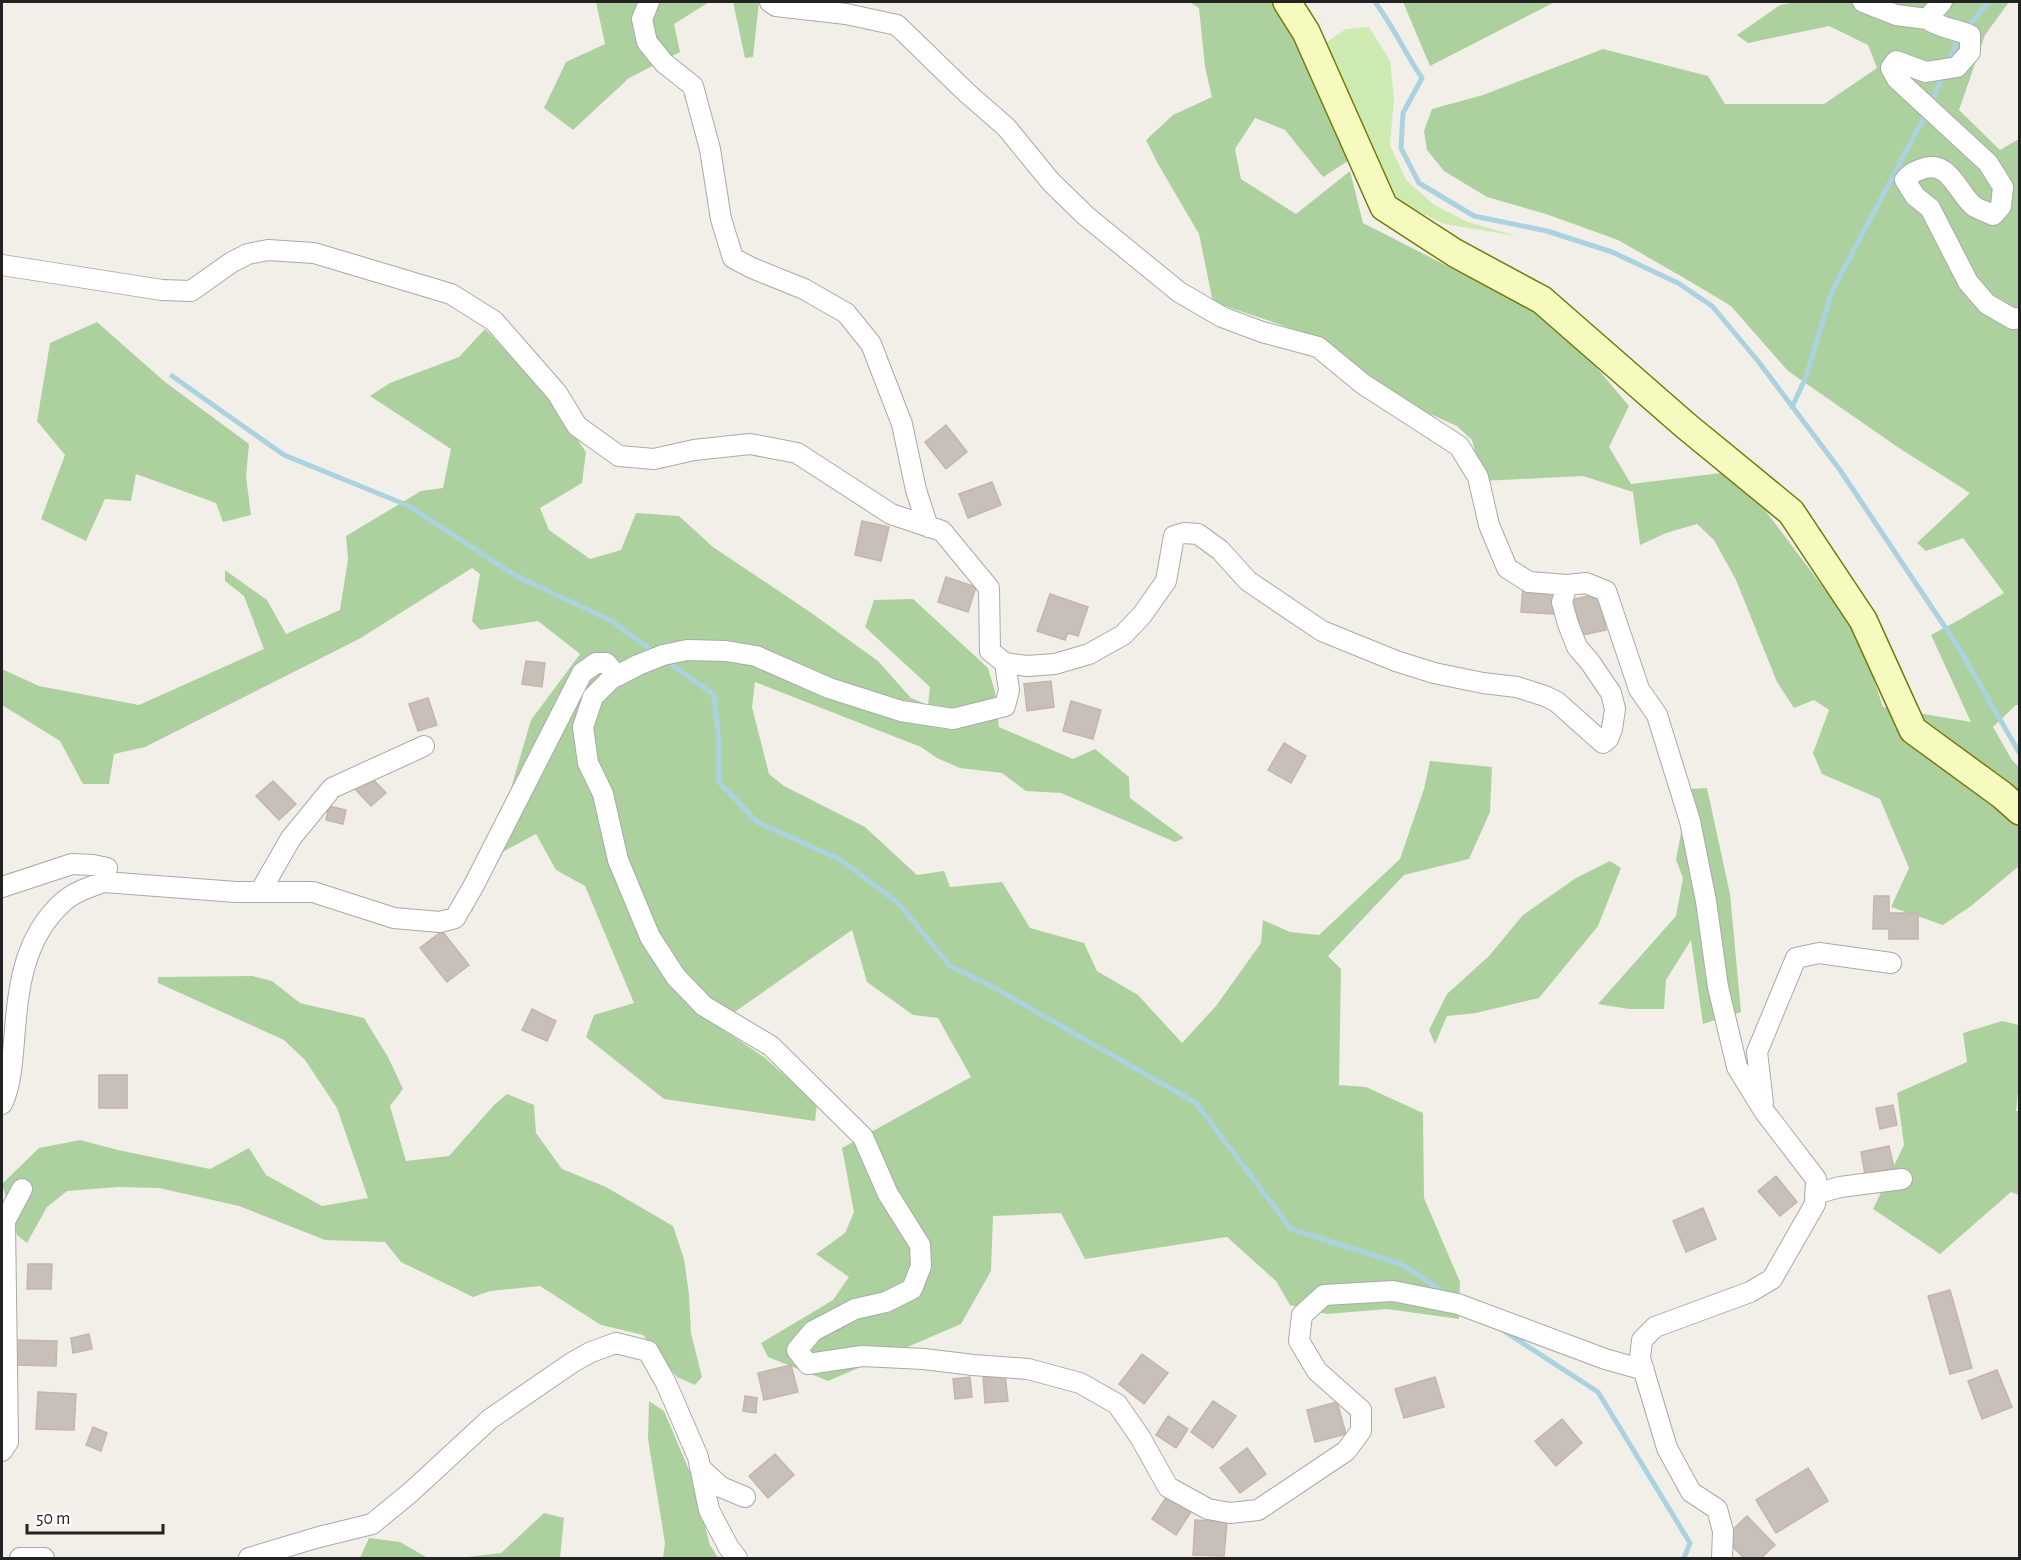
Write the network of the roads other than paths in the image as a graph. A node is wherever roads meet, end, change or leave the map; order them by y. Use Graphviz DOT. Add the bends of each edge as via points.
graph roads {
  1 [pos="649,2"];
  2 [pos="770,2"];
  3 [pos="1287,2"];
  4 [pos="1863,2"];
  5 [pos="1942,2"];
  6 [pos="1927,19"];
  7 [pos="2,265"];
  8 [pos="2019,318"];
  9 [pos="928,527"];
  10 [pos="1567,585"];
  11 [pos="1005,663"];
  12 [pos="617,676"];
  13 [pos="424,746"];
  14 [pos="2019,811"];
  15 [pos="104,882"];
  16 [pos="2,887"];
  17 [pos="260,892"];
  18 [pos="1891,963"];
  19 [pos="2,1104"];
  20 [pos="1764,1111"];
  21 [pos="1902,1179"];
  22 [pos="22,1189"];
  23 [pos="1815,1194"];
  24 [pos="1644,1370"];
  25 [pos="2,1451"];
  26 [pos="700,1468"];
  27 [pos="745,1497"];
  28 [pos="20,1558"];
  29 [pos="44,1558"];
  30 [pos="249,1558"];
  31 [pos="737,1558"];
  32 [pos="1722,1558"];
  1 -- 9 [label="street" via="642,19 647,42 664,63 693,86 733,258 804,289 846,313 871,344 902,424"];
  2 -- 10 [label="street" via="897,25 1006,127 1051,182 1086,216 1179,292 1222,317 1318,347 1363,384 1459,446 1478,477 1489,525 1507,568 1529,582"];
  3 -- 14 [label="street" via="1306,32 1384,207 1455,253 1542,300 1684,426 1791,512 1863,620 1913,730"];
  4 -- 6 [label="street" via="1896,15"];
  5 -- 6 [label="street"];
  6 -- 8 [label="street" via="1970,36 1970,51 1957,68 1926,72 1896,61 1891,68 1897,79 1988,163 2002,188 2001,206 1993,215 1974,206 1941,169 1928,167 1911,173 1905,180 1915,196 1930,208 1968,282 1987,304 2013,319"];
  7 -- 9 [label="street" via="191,291 248,254 268,250 314,253 451,294 495,321 557,393 578,426 619,456 654,459 750,444 797,453 891,514"];
  9 -- 11 [label="street" via="942,531 989,588 990,651"];
  10 -- 11 [label="street" via="1562,602 1568,624 1577,647 1611,693 1615,709 1612,729 1603,743 1545,696 1396,661 1322,631 1248,580 1220,550 1198,534 1174,536 1166,581 1123,635 1089,654 1055,664"];
  10 -- 20 [label="street" via="1586,583 1606,591 1639,689 1657,715 1690,821 1718,987 1737,1067"];
  11 -- 12 [label="street" via="1009,690 1005,706 953,718 900,711 829,688 756,656 726,651 687,650 663,655"];
  12 -- 17 [label="street" via="606,663 596,663 582,673 455,918 440,922 394,918 313,892"];
  12 -- 24 [label="street" via="593,697 583,727 588,763 603,794 618,860 650,938 676,977 704,1006 771,1046 863,1137 888,1194 920,1245 921,1266 912,1288 886,1302 855,1309 813,1331 797,1350 807,1364 862,1356 924,1359 1028,1369 1080,1383 1117,1404 1168,1487 1208,1509 1230,1513 1258,1510 1346,1451 1361,1431 1361,1410 1317,1371 1299,1341 1302,1315 1324,1295 1393,1291 1458,1304"];
  13 -- 17 [label="street" via="332,788 291,838"];
  15 -- 16 [label="street" via="107,868 72,864"];
  15 -- 17 [label="street"];
  15 -- 19 [label="street" via="63,902 30,947 19,986 11,1071"];
  18 -- 20 [label="street" via="1818,953 1796,958 1757,1052"];
  20 -- 23 [label="street" via="1816,1179"];
  21 -- 23 [label="street"];
  22 -- 25 [label="street" via="5,1221 8,1442"];
  23 -- 24 [label="street" via="1815,1204 1772,1279 1750,1292 1655,1327 1642,1340 1640,1358"];
  24 -- 32 [label="street" via="1667,1448 1691,1492 1717,1509 1723,1530"];
  26 -- 27 [label="street" via="721,1487"];
  26 -- 30 [label="street" via="666,1383 648,1351 616,1343 573,1362 490,1419 372,1524"];
  26 -- 31 [label="street" via="709,1510"];
  28 -- 29 [label="street"];
}
